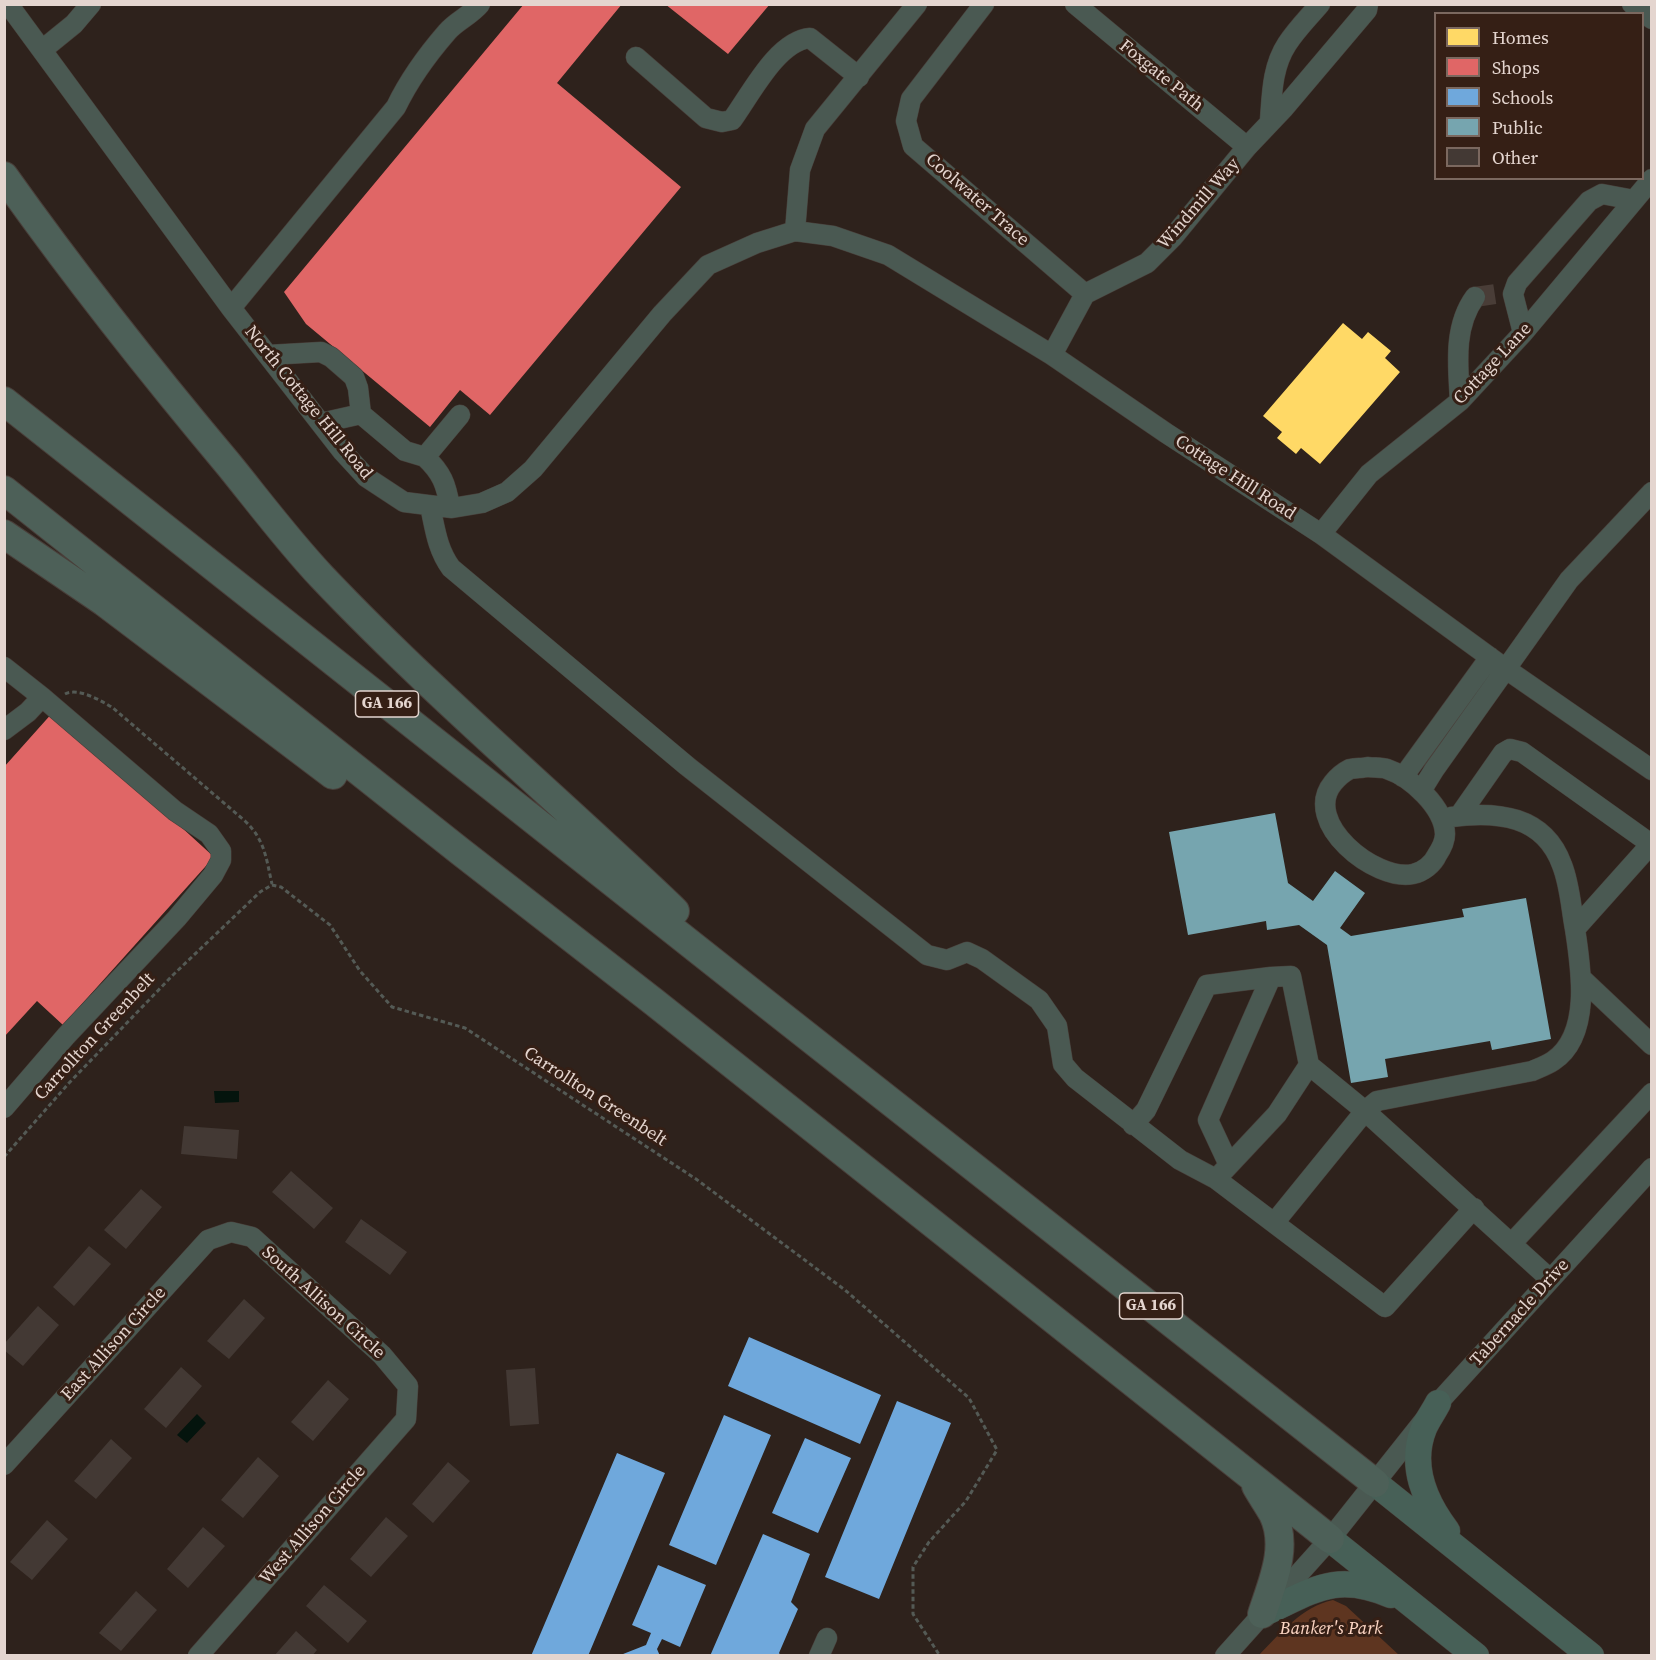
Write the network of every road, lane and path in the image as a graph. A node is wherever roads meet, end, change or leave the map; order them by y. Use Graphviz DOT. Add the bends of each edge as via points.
graph roads {
  1 [pos="8,4"];
  2 [pos="91,4"];
  3 [pos="480,4"];
  4 [pos="917,4"];
  5 [pos="984,4"];
  6 [pos="1075,4"];
  7 [pos="1320,4"];
  8 [pos="1368,4"];
  9 [pos="42,50"];
  10 [pos="636,57"];
  11 [pos="859,77"];
  12 [pos="1270,120"];
  13 [pos="1247,147"];
  14 [pos="4,176"];
  15 [pos="1652,179"];
  16 [pos="1601,186"];
  17 [pos="1634,200"];
  18 [pos="795,231"];
  19 [pos="1085,294"];
  20 [pos="1475,297"];
  21 [pos="231,308"];
  22 [pos="1523,333"];
  23 [pos="268,355"];
  24 [pos="1052,355"];
  25 [pos="4,401"];
  26 [pos="1460,401"];
  27 [pos="361,414"];
  28 [pos="459,415"];
  29 [pos="321,423"];
  30 [pos="425,457"];
  31 [pos="4,490"];
  32 [pos="1652,492"];
  33 [pos="440,506"];
  34 [pos="4,534"];
  35 [pos="1321,534"];
  36 [pos="1490,657"];
  37 [pos="4,667"];
  38 [pos="1506,669"];
  39 [pos="42,697"];
  40 [pos="62,698"];
  41 [pos="4,730"];
  42 [pos="1652,770"];
  43 [pos="1403,777"];
  44 [pos="1421,791"];
  45 [pos="1450,818"];
  46 [pos="1651,843"];
  47 [pos="460,852"];
  48 [pos="272,885"];
  49 [pos="1575,928"];
  50 [pos="1271,977"];
  51 [pos="1581,978"];
  52 [pos="769,1006"];
  53 [pos="1652,1045"];
  54 [pos="1309,1065"];
  55 [pos="1652,1093"];
  56 [pos="4,1108"];
  57 [pos="1365,1111"];
  58 [pos="1133,1125"];
  59 [pos="4,1157"];
  60 [pos="1652,1168"];
  61 [pos="1223,1172"];
  62 [pos="1474,1208"];
  63 [pos="1274,1223"];
  64 [pos="231,1232"];
  65 [pos="1512,1243"];
  66 [pos="1550,1279"];
  67 [pos="408,1386"];
  68 [pos="1438,1404"];
  69 [pos="4,1465"];
  70 [pos="1247,1471"];
  71 [pos="1384,1472"];
  72 [pos="1330,1539"];
  73 [pos="1496,1580"];
  74 [pos="1420,1611"];
  75 [pos="1262,1614"];
  76 [pos="198,1656"];
  77 [pos="940,1656"];
  78 [pos="1225,1656"];
  79 [pos="1476,1656"];
  80 [pos="1591,1656"];
  1 -- 9 [label="street, North Cottage Hill Road"];
  2 -- 9 [label="street"];
  3 -- 21 [label="street" via="448,30 408,82 389,116"];
  4 -- 11 [label="street"];
  5 -- 19 [label="street, Coolwater Trace" via="911,99 906,122 913,146"];
  6 -- 13 [label="street, Foxgate Path"];
  7 -- 12 [label="street" via="1287,43 1279,61"];
  8 -- 12 [label="street, Windmill Way"];
  9 -- 21 [label="street, North Cottage Hill Road"];
  10 -- 11 [label="street" via="706,118 722,122 732,120 774,60 799,39 810,38"];
  11 -- 18 [label="street" via="814,129 800,170"];
  12 -- 13 [label="street, Windmill Way"];
  13 -- 19 [label="street, Windmill Way" via="1147,263"];
  14 -- 52 [label="highway" via="182,409 320,575"];
  15 -- 17 [label="street, Cottage Lane"];
  16 -- 17 [label="street"];
  16 -- 22 [label="street" via="1518,283 1504,294"];
  17 -- 22 [label="street, Cottage Lane"];
  18 -- 24 [label="street, Cottage Hill Road" via="833,236 888,255"];
  18 -- 33 [label="street, North Cottage Hill Road" via="708,265 662,314 533,469 507,492 482,503"];
  19 -- 24 [label="street"];
  20 -- 26 [label="street" via="1457,346"];
  21 -- 23 [label="street, North Cottage Hill Road"];
  22 -- 26 [label="street, Cottage Lane"];
  23 -- 27 [label="street" via="321,352 331,357 354,377"];
  23 -- 29 [label="street, North Cottage Hill Road"];
  24 -- 35 [label="street, Cottage Hill Road"];
  25 -- 52 [label="highway, GA 166"];
  26 -- 35 [label="street, Cottage Lane" via="1369,474"];
  27 -- 29 [label="street"];
  27 -- 30 [label="street" via="405,451"];
  28 -- 30 [label="street"];
  29 -- 33 [label="street, North Cottage Hill Road" via="366,477 404,502"];
  30 -- 33 [label="street" via="446,484"];
  31 -- 47 [label="highway"];
  32 -- 38 [label="street" via="1569,580"];
  33 -- 58 [label="street" via="438,545 451,568 704,780 927,955 947,960 967,952 1039,1000 1057,1026 1063,1064"];
  34 -- 47 [label="highway" via="104,602 369,802"];
  35 -- 36 [label="street, Cottage Hill Road"];
  36 -- 38 [label="street, Cottage Hill Road"];
  36 -- 43 [label="street"];
  37 -- 39 [label="street"];
  38 -- 42 [label="street, Cottage Hill Road"];
  38 -- 44 [label="street"];
  39 -- 41 [label="street"];
  39 -- 56 [label="street" via="175,811 209,834 221,851 221,860 177,918"];
  40 -- 48 [label="path" via="73,692 113,708 245,820 263,843"];
  43 -- 44 [label="street"];
  43 -- 45 [label="street" via="1368,767 1350,770 1329,788 1325,812 1347,847 1379,869 1412,874 1434,861"];
  44 -- 45 [label="street"];
  45 -- 46 [label="street" via="1510,749 1522,752"];
  45 -- 49 [label="street" via="1502,815 1526,823 1543,835 1563,866"];
  46 -- 49 [label="street"];
  47 -- 70 [label="highway"];
  48 -- 59 [label="path, Carrollton Greenbelt" via="173,975"];
  48 -- 77 [label="path, Carrollton Greenbelt" via="281,887 330,925 360,971 392,1007 465,1028 696,1179 845,1290 969,1398 997,1450 966,1501 928,1542 913,1568 913,1614"];
  49 -- 51 [label="street"];
  50 -- 54 [label="street" via="1291,975"];
  50 -- 58 [label="street" via="1207,985 1146,1110"];
  50 -- 61 [label="street" via="1208,1120"];
  51 -- 53 [label="street"];
  51 -- 57 [label="street" via="1573,1038 1554,1060 1532,1071 1377,1101"];
  52 -- 71 [label="highway, GA 166"];
  54 -- 57 [label="street"];
  54 -- 61 [label="street" via="1276,1114"];
  55 -- 65 [label="street"];
  57 -- 62 [label="street"];
  57 -- 63 [label="street"];
  58 -- 61 [label="street" via="1180,1160"];
  60 -- 66 [label="street, Tabernacle Drive"];
  61 -- 63 [label="street"];
  62 -- 63 [label="street" via="1385,1308"];
  62 -- 65 [label="street"];
  64 -- 67 [label="street, South Allison Circle" via="252,1238 382,1355"];
  64 -- 69 [label="street, East Allison Circle" via="208,1240"];
  65 -- 66 [label="street"];
  66 -- 68 [label="street, Tabernacle Drive"];
  67 -- 76 [label="street, West Allison Circle" via="406,1419"];
  68 -- 71 [label="street, Tabernacle Drive"];
  68 -- 73 [label="main road" via="1424,1428 1419,1449 1418,1471 1424,1495 1447,1532"];
  70 -- 72 [label="highway"];
  70 -- 75 [label="highway" via="1274,1516 1280,1536 1278,1559"];
  71 -- 72 [label="street, Tabernacle Drive"];
  71 -- 73 [label="main road" via="1403,1506"];
  72 -- 74 [label="main road"];
  72 -- 75 [label="street, Tabernacle Drive"];
  73 -- 80 [label="main road"];
  74 -- 75 [label="main road" via="1377,1589 1341,1583 1312,1591"];
  74 -- 79 [label="main road"];
  75 -- 78 [label="street, Tabernacle Drive"];
}
